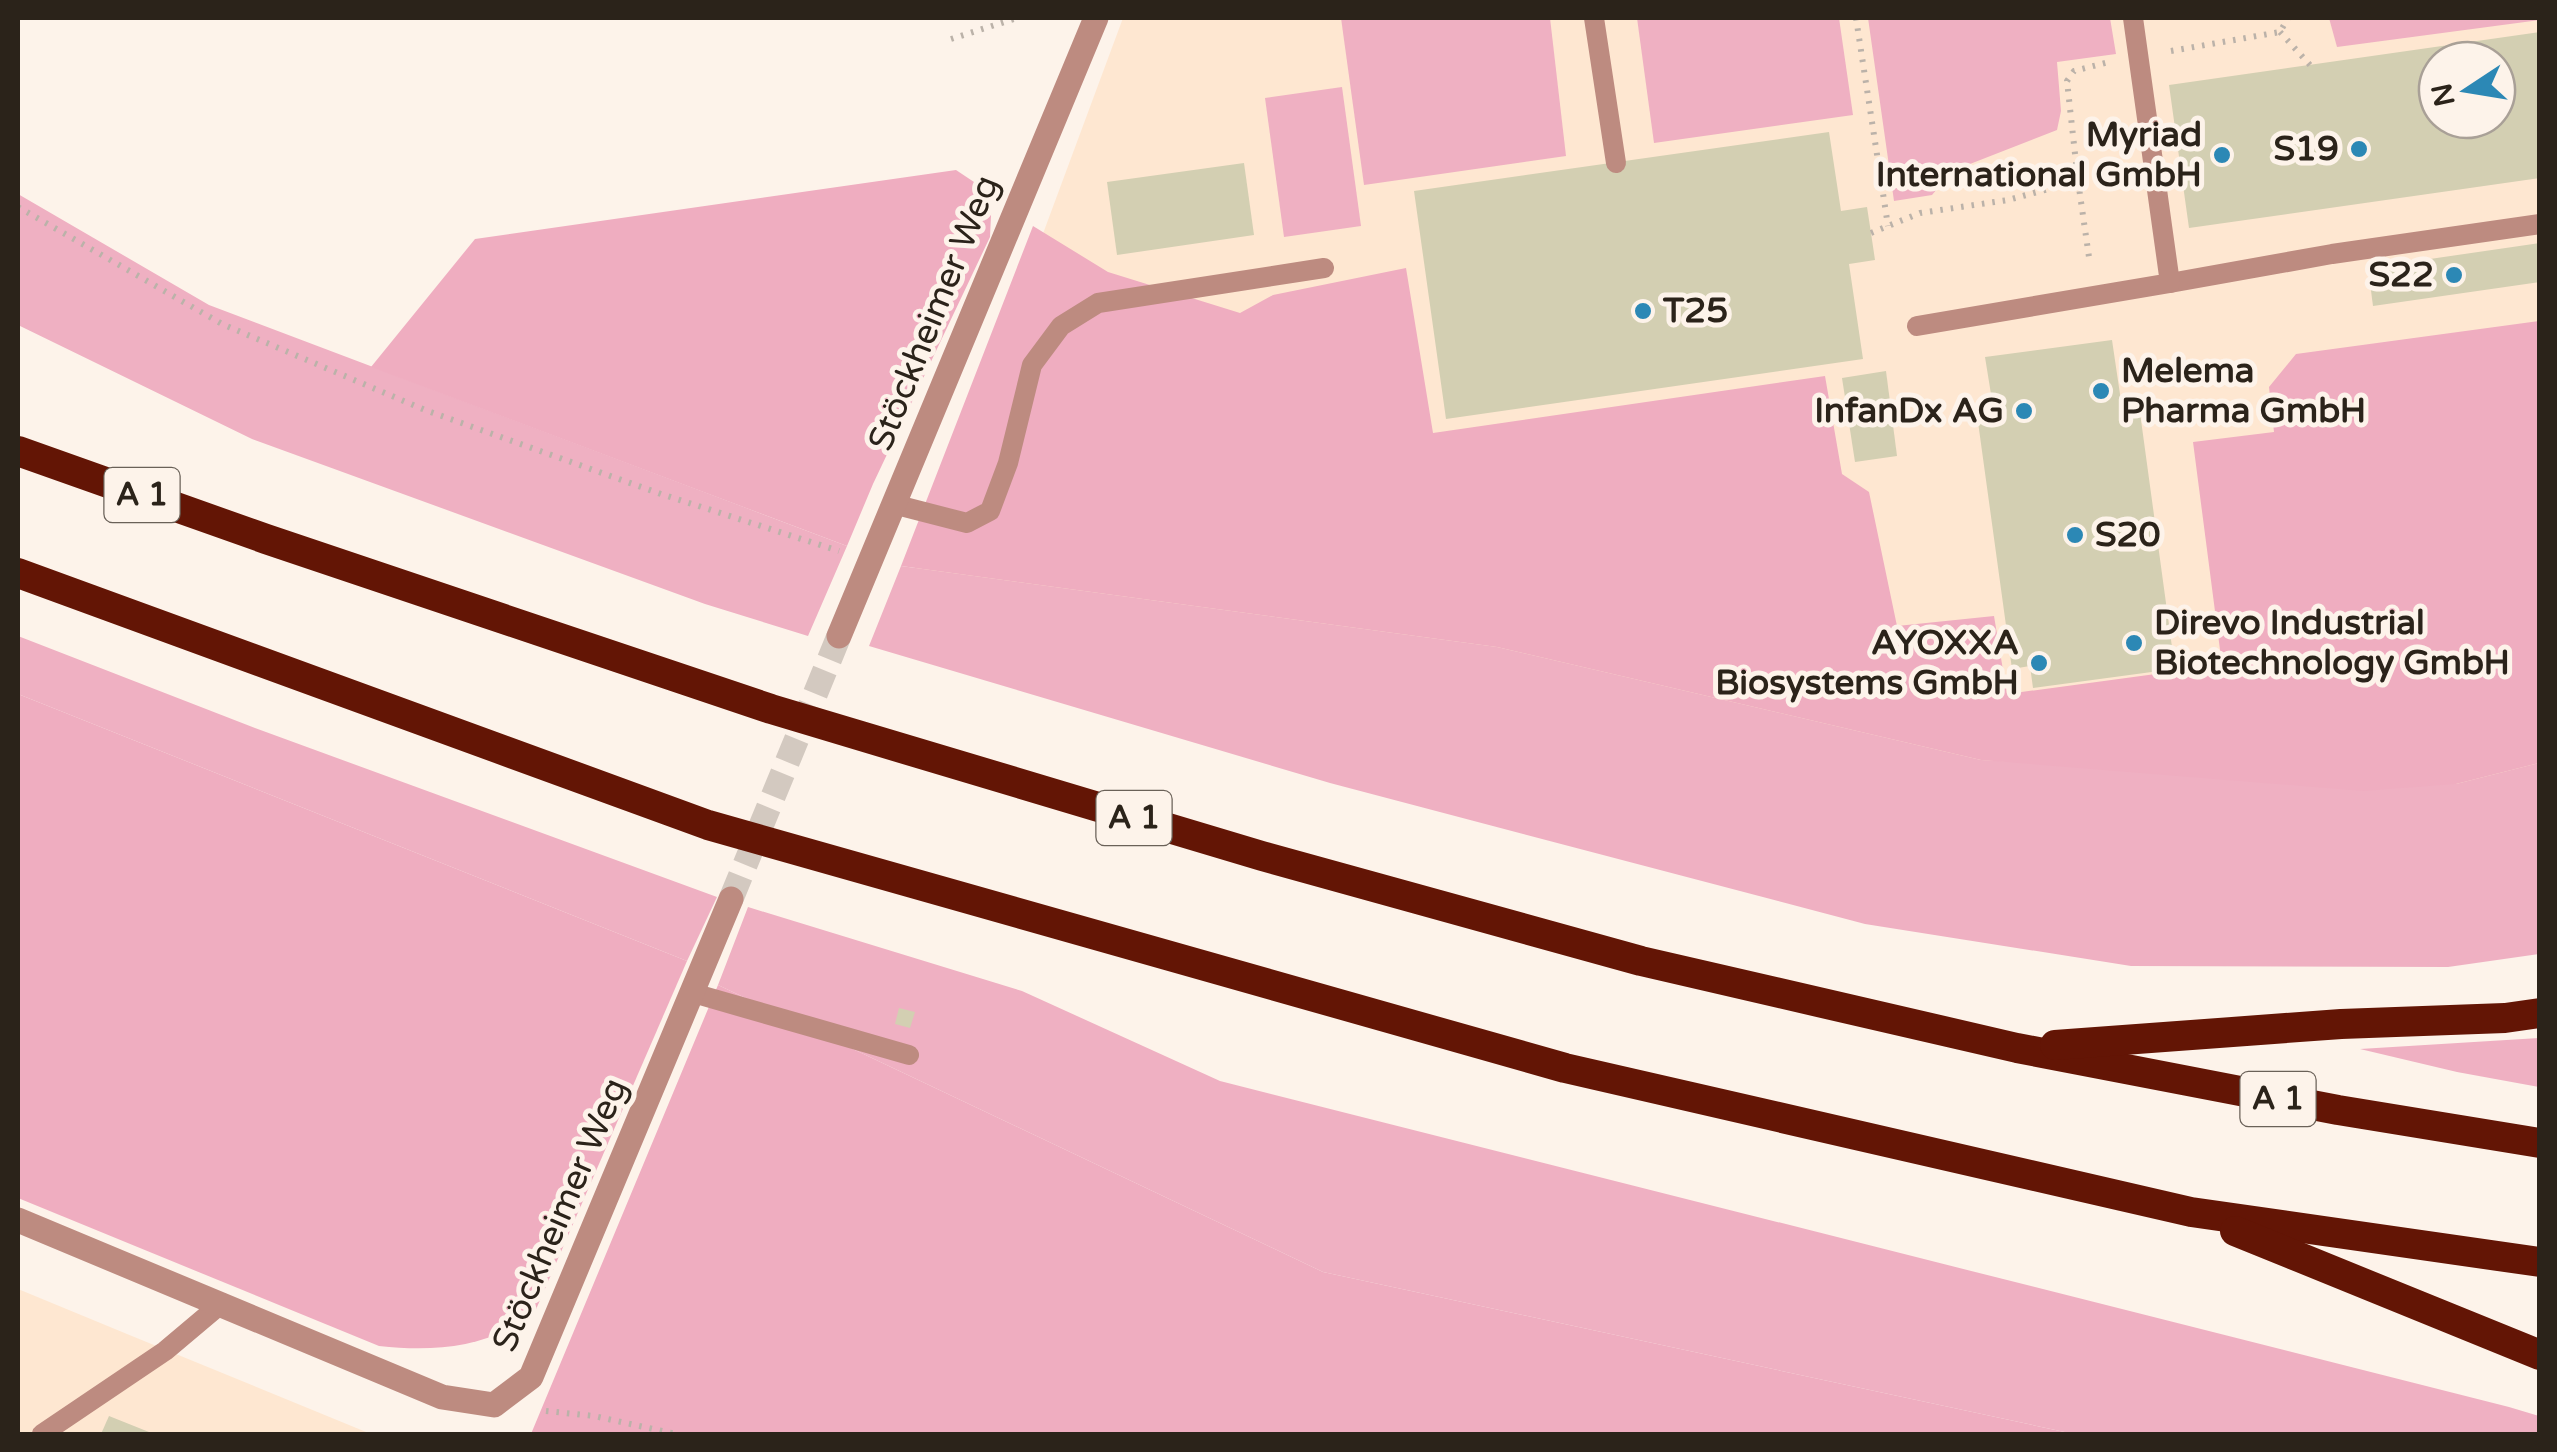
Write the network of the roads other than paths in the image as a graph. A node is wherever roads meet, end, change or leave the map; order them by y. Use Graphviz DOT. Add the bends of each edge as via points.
graph roads {
  1 [pos="1096,18"];
  2 [pos="1594,18"];
  3 [pos="2133,18"];
  4 [pos="1616,163"];
  5 [pos="2540,224"];
  6 [pos="1324,268"];
  7 [pos="2170,282"];
  8 [pos="1917,326"];
  9 [pos="18,451"];
  10 [pos="893,504"];
  11 [pos="18,573"];
  12 [pos="839,636"];
  13 [pos="731,898"];
  14 [pos="693,993"];
  15 [pos="2540,1013"];
  16 [pos="2017,1048"];
  17 [pos="909,1055"];
  18 [pos="2540,1143"];
  19 [pos="2191,1212"];
  20 [pos="18,1220"];
  21 [pos="2540,1262"];
  22 [pos="222,1303"];
  23 [pos="2540,1355"];
  24 [pos="42,1434"];
  1 -- 10 [label="street, Stöckheimer Weg"];
  2 -- 4 [label="lane"];
  3 -- 7 [label="lane"];
  5 -- 7 [label="lane"];
  6 -- 10 [label="lane" via="1098,303 1061,326 1032,365 990,510 967,523"];
  7 -- 8 [label="lane"];
  9 -- 16 [label="highway, A 1" via="771,710 1640,961"];
  10 -- 12 [label="street, Stöckheimer Weg"];
  11 -- 19 [label="highway" via="708,825 1565,1068"];
  13 -- 14 [label="street, Stöckheimer Weg"];
  14 -- 17 [label="lane"];
  14 -- 22 [label="street, Stöckheimer Weg" via="530,1377 494,1405 442,1397"];
  15 -- 16 [label="highway"];
  16 -- 18 [label="highway, A 1"];
  19 -- 21 [label="highway"];
  19 -- 23 [label="highway"];
  20 -- 22 [label="street"];
  22 -- 24 [label="lane"];
}
